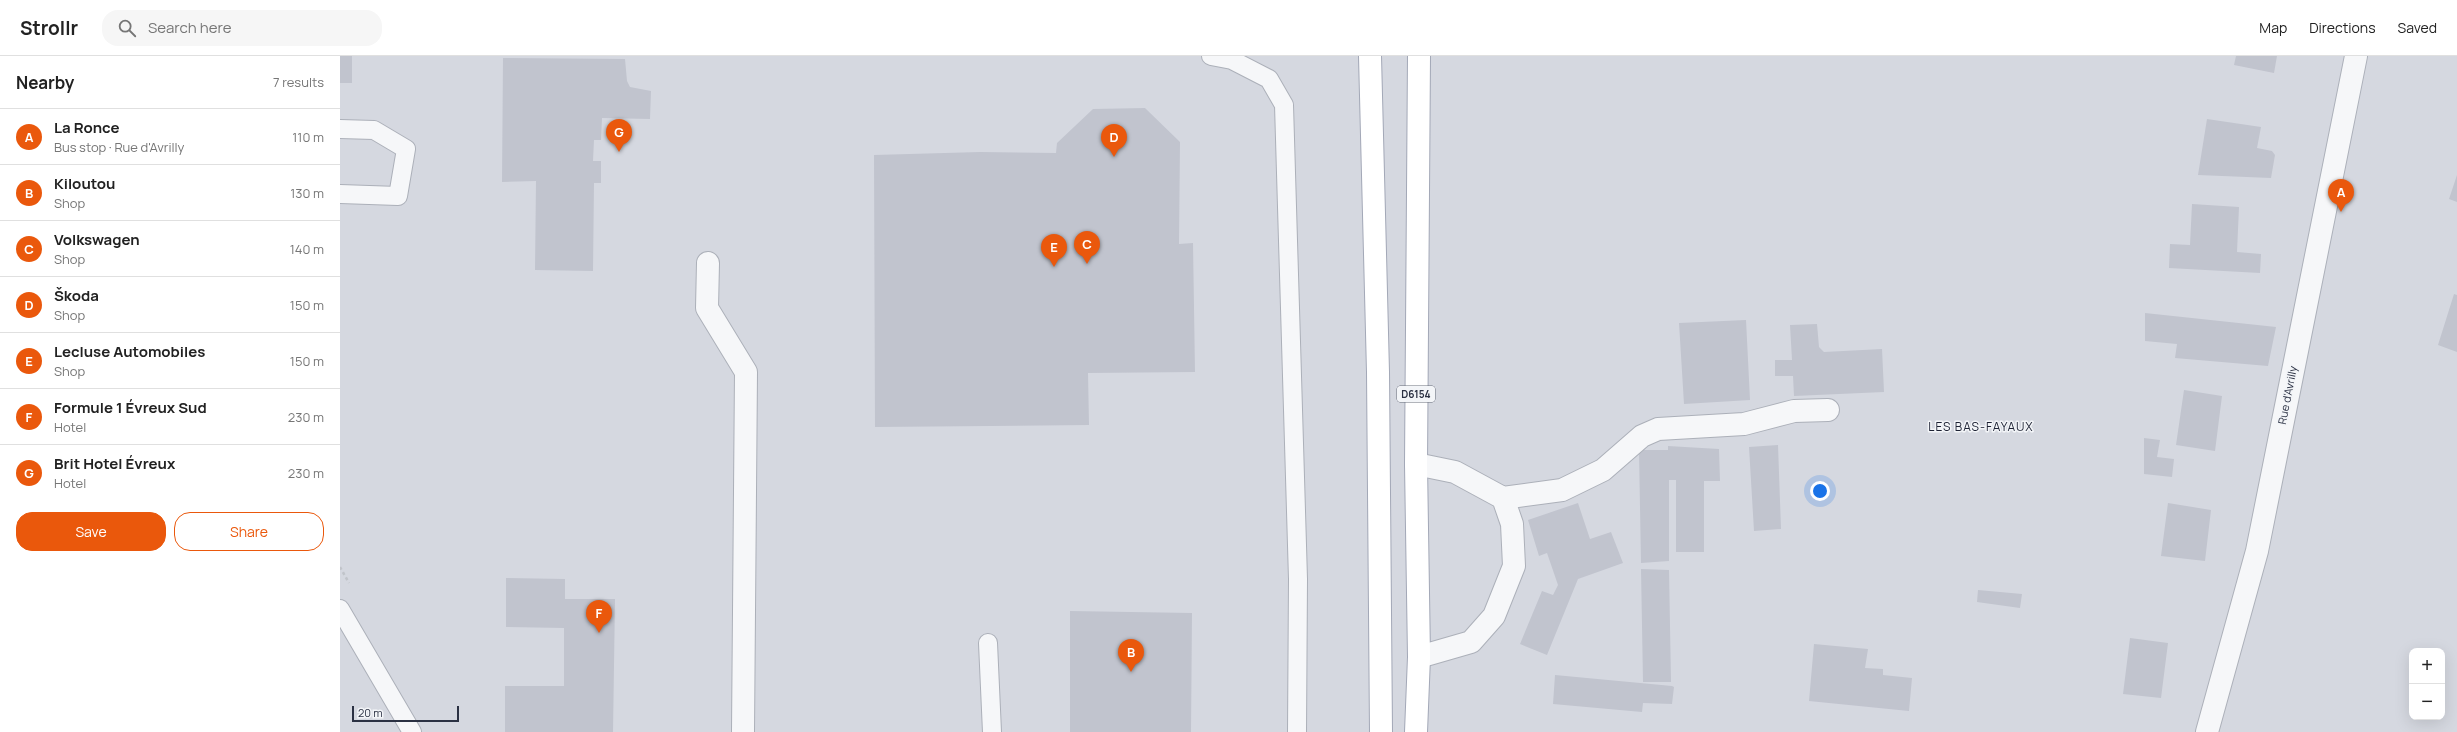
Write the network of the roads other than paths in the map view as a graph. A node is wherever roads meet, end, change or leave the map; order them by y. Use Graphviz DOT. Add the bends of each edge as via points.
graph roads {
  1 [pos="1211,56"];
  2 [pos="1370,56"];
  3 [pos="1419,56"];
  4 [pos="2356,56"];
  5 [pos="340,129"];
  6 [pos="340,194"];
  7 [pos="708,263"];
  8 [pos="1828,410"];
  9 [pos="1416,464"];
  10 [pos="1503,498"];
  11 [pos="340,609"];
  12 [pos="988,643"];
  13 [pos="1419,657"];
  14 [pos="412,732"];
  15 [pos="744,732"];
  16 [pos="992,732"];
  17 [pos="1298,732"];
  18 [pos="1381,732"];
  19 [pos="1416,732"];
  20 [pos="2208,732"];
  1 -- 17 [label="lane" via="1232,60 1270,79 1284,105 1298,579"];
  2 -- 18 [label="main road" via="1379,395"];
  3 -- 9 [label="main road, D6154"];
  4 -- 20 [label="street, Rue d'Avrilly" via="2257,551"];
  5 -- 6 [label="lane" via="374,130 406,149 398,196"];
  7 -- 15 [label="street" via="707,308 746,372"];
  8 -- 10 [label="street" via="1794,411 1744,424 1658,429 1642,436 1603,470 1562,490"];
  9 -- 10 [label="street" via="1455,472"];
  9 -- 13 [label="main road, D6154"];
  10 -- 13 [label="street" via="1512,524 1514,566 1494,616 1471,642"];
  11 -- 14 [label="lane"];
  12 -- 16 [label="lane"];
  13 -- 19 [label="main road, D6154"];
}
